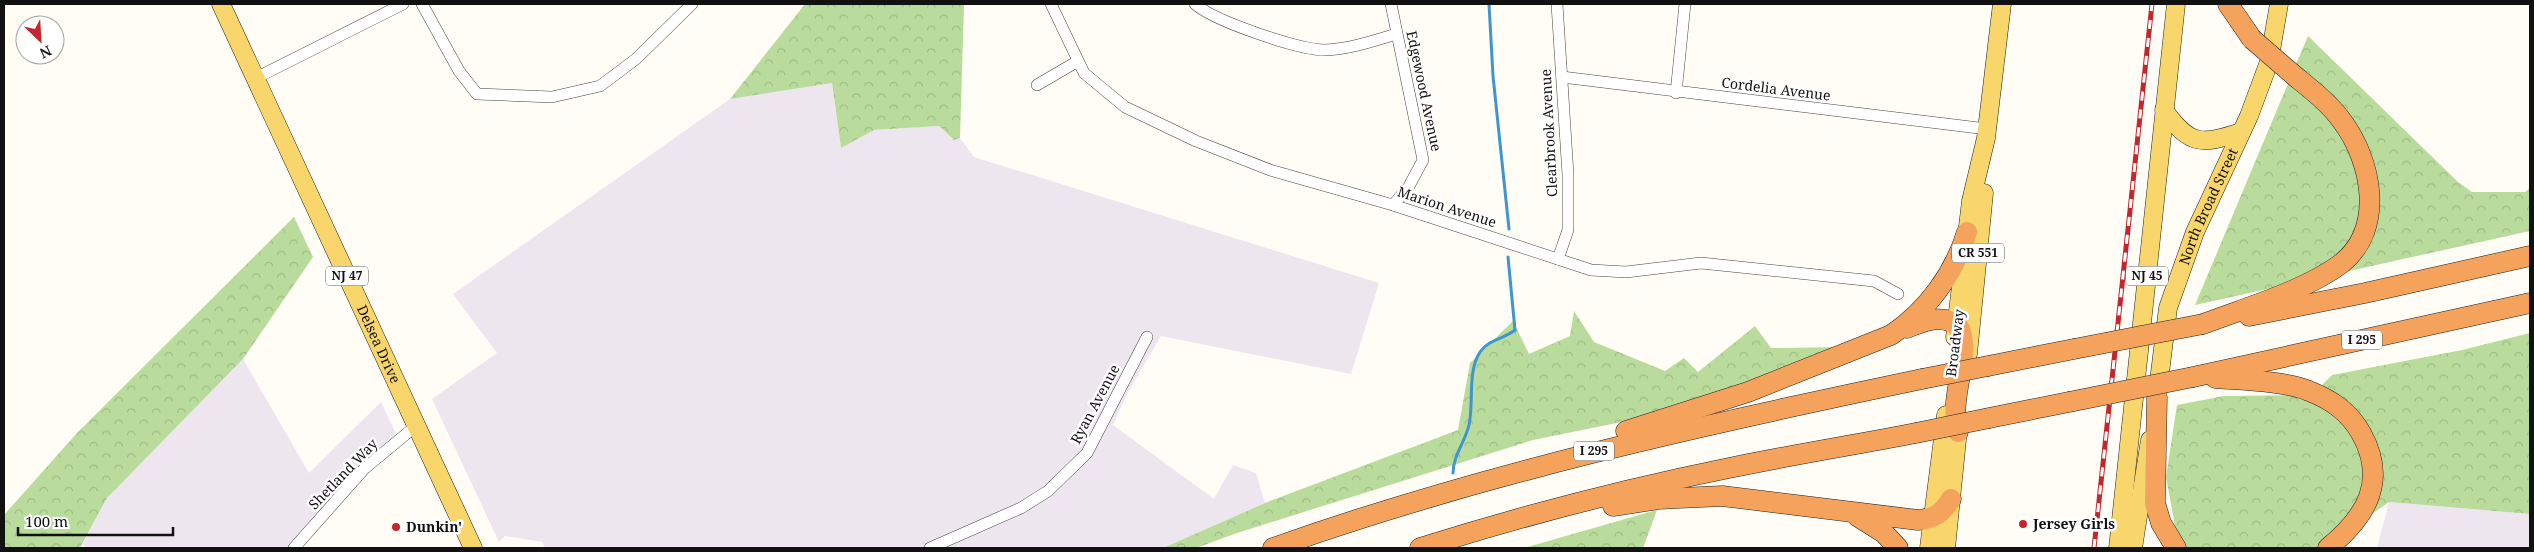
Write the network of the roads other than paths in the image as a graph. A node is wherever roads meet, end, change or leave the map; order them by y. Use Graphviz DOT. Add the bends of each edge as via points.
graph roads {
  1 [pos="221,4"];
  2 [pos="403,4"];
  3 [pos="422,4"];
  4 [pos="692,4"];
  5 [pos="1051,4"];
  6 [pos="1196,4"];
  7 [pos="1391,4"];
  8 [pos="1557,4"];
  9 [pos="1685,4"];
  10 [pos="2002,4"];
  11 [pos="2176,4"];
  12 [pos="2228,4"];
  13 [pos="2280,4"];
  14 [pos="1396,34"];
  15 [pos="1078,61"];
  16 [pos="1562,77"];
  17 [pos="256,78"];
  18 [pos="1037,85"];
  19 [pos="1676,92"];
  20 [pos="2164,110"];
  21 [pos="2241,132"];
  22 [pos="1987,134"];
  23 [pos="1393,205"];
  24 [pos="1967,232"];
  25 [pos="2530,256"];
  26 [pos="1558,259"];
  27 [pos="1898,294"];
  28 [pos="2530,303"];
  29 [pos="2203,324"];
  30 [pos="1956,325"];
  31 [pos="1891,336"];
  32 [pos="1147,337"];
  33 [pos="2193,377"];
  34 [pos="2157,397"];
  35 [pos="418,425"];
  36 [pos="1958,432"];
  37 [pos="1448,490"];
  38 [pos="1951,498"];
  39 [pos="1841,510"];
  40 [pos="1932,518"];
  41 [pos="1493,526"];
  42 [pos="294,548"];
  43 [pos="473,548"];
  44 [pos="930,548"];
  45 [pos="1273,548"];
  46 [pos="1420,548"];
  47 [pos="1898,548"];
  48 [pos="1929,548"];
  49 [pos="1946,548"];
  50 [pos="2118,548"];
  51 [pos="2134,548"];
  52 [pos="2176,548"];
  53 [pos="2328,548"];
  1 -- 17 [label="main road, Delsea Drive / NJ 47"];
  2 -- 17 [label="street"];
  3 -- 4 [label="street" via="459,71 477,94 552,97 600,86 636,60"];
  5 -- 15 [label="street, Marion Avenue"];
  6 -- 14 [label="street" via="1247,29 1323,50 1349,47"];
  7 -- 14 [label="street, Edgewood Avenue"];
  8 -- 16 [label="street, Clearbrook Avenue"];
  9 -- 19 [label="street"];
  10 -- 22 [label="main road, Broadway / CR 551"];
  11 -- 20 [label="main road, NJ 45"];
  12 -- 29 [label="highway, bridge" via="2252,39 2339,116 2358,148 2368,183 2369,204 2365,229 2353,252 2332,270"];
  13 -- 21 [label="main road, North Broad Street / NJ 45" via="2269,62"];
  14 -- 23 [label="street, Edgewood Avenue" via="1424,160 1408,188"];
  15 -- 18 [label="street"];
  15 -- 23 [label="street, Marion Avenue" via="1094,82 1125,107 1172,130 1270,170"];
  16 -- 19 [label="street, Cordelia Avenue"];
  16 -- 26 [label="street, Clearbrook Avenue" via="1568,230"];
  17 -- 35 [label="main road, Delsea Drive / NJ 47"];
  19 -- 22 [label="street, Cordelia Avenue"];
  20 -- 21 [label="main road" via="2177,129 2197,140 2216,140"];
  20 -- 50 [label="main road, NJ 45"];
  21 -- 34 [label="main road, North Broad Street / NJ 45" via="2195,232 2168,308"];
  22 -- 24 [label="main road, Broadway / CR 551"];
  22 -- 36 [label="main road, Broadway / CR 551" via="1974,295"];
  23 -- 26 [label="street, Marion Avenue"];
  24 -- 30 [label="main road, Broadway / CR 551"];
  24 -- 31 [label="highway" via="1959,256 1936,293 1910,322"];
  25 -- 29 [label="highway, I 295" via="2365,293"];
  26 -- 27 [label="street, Marion Avenue" via="1591,270 1626,272 1702,263 1874,281"];
  28 -- 33 [label="highway, I 295"];
  29 -- 37 [label="highway, I 295, bridge" via="1922,379 1647,438"];
  30 -- 31 [label="highway" via="1944,320 1924,321"];
  30 -- 36 [label="highway" via="1962,334 1954,420"];
  30 -- 40 [label="main road, Broadway / CR 551"];
  31 -- 37 [label="highway" via="1748,392"];
  32 -- 44 [label="street, Ryan Avenue" via="1088,453 1048,490 1021,508"];
  33 -- 41 [label="highway, I 295, bridge" via="1731,468 1638,488"];
  33 -- 53 [label="highway" via="2271,383 2307,390 2337,404 2351,417 2371,455 2373,487 2352,527"];
  34 -- 51 [label="main road, North Broad Street / NJ 45"];
  34 -- 52 [label="highway" via="2155,502 2161,523"];
  35 -- 42 [label="street, Shetland Way" via="364,470"];
  35 -- 43 [label="main road, Delsea Drive / NJ 47"];
  36 -- 38 [label="main road, Broadway / CR 551"];
  37 -- 45 [label="highway, I 295"];
  38 -- 40 [label="highway" via="1942,512"];
  38 -- 49 [label="main road, Broadway / CR 551"];
  39 -- 40 [label="highway" via="1918,520"];
  39 -- 41 [label="highway" via="1693,496"];
  39 -- 47 [label="highway" via="1878,528"];
  40 -- 48 [label="main road, Broadway / CR 551"];
  41 -- 46 [label="highway, I 295"];
}
